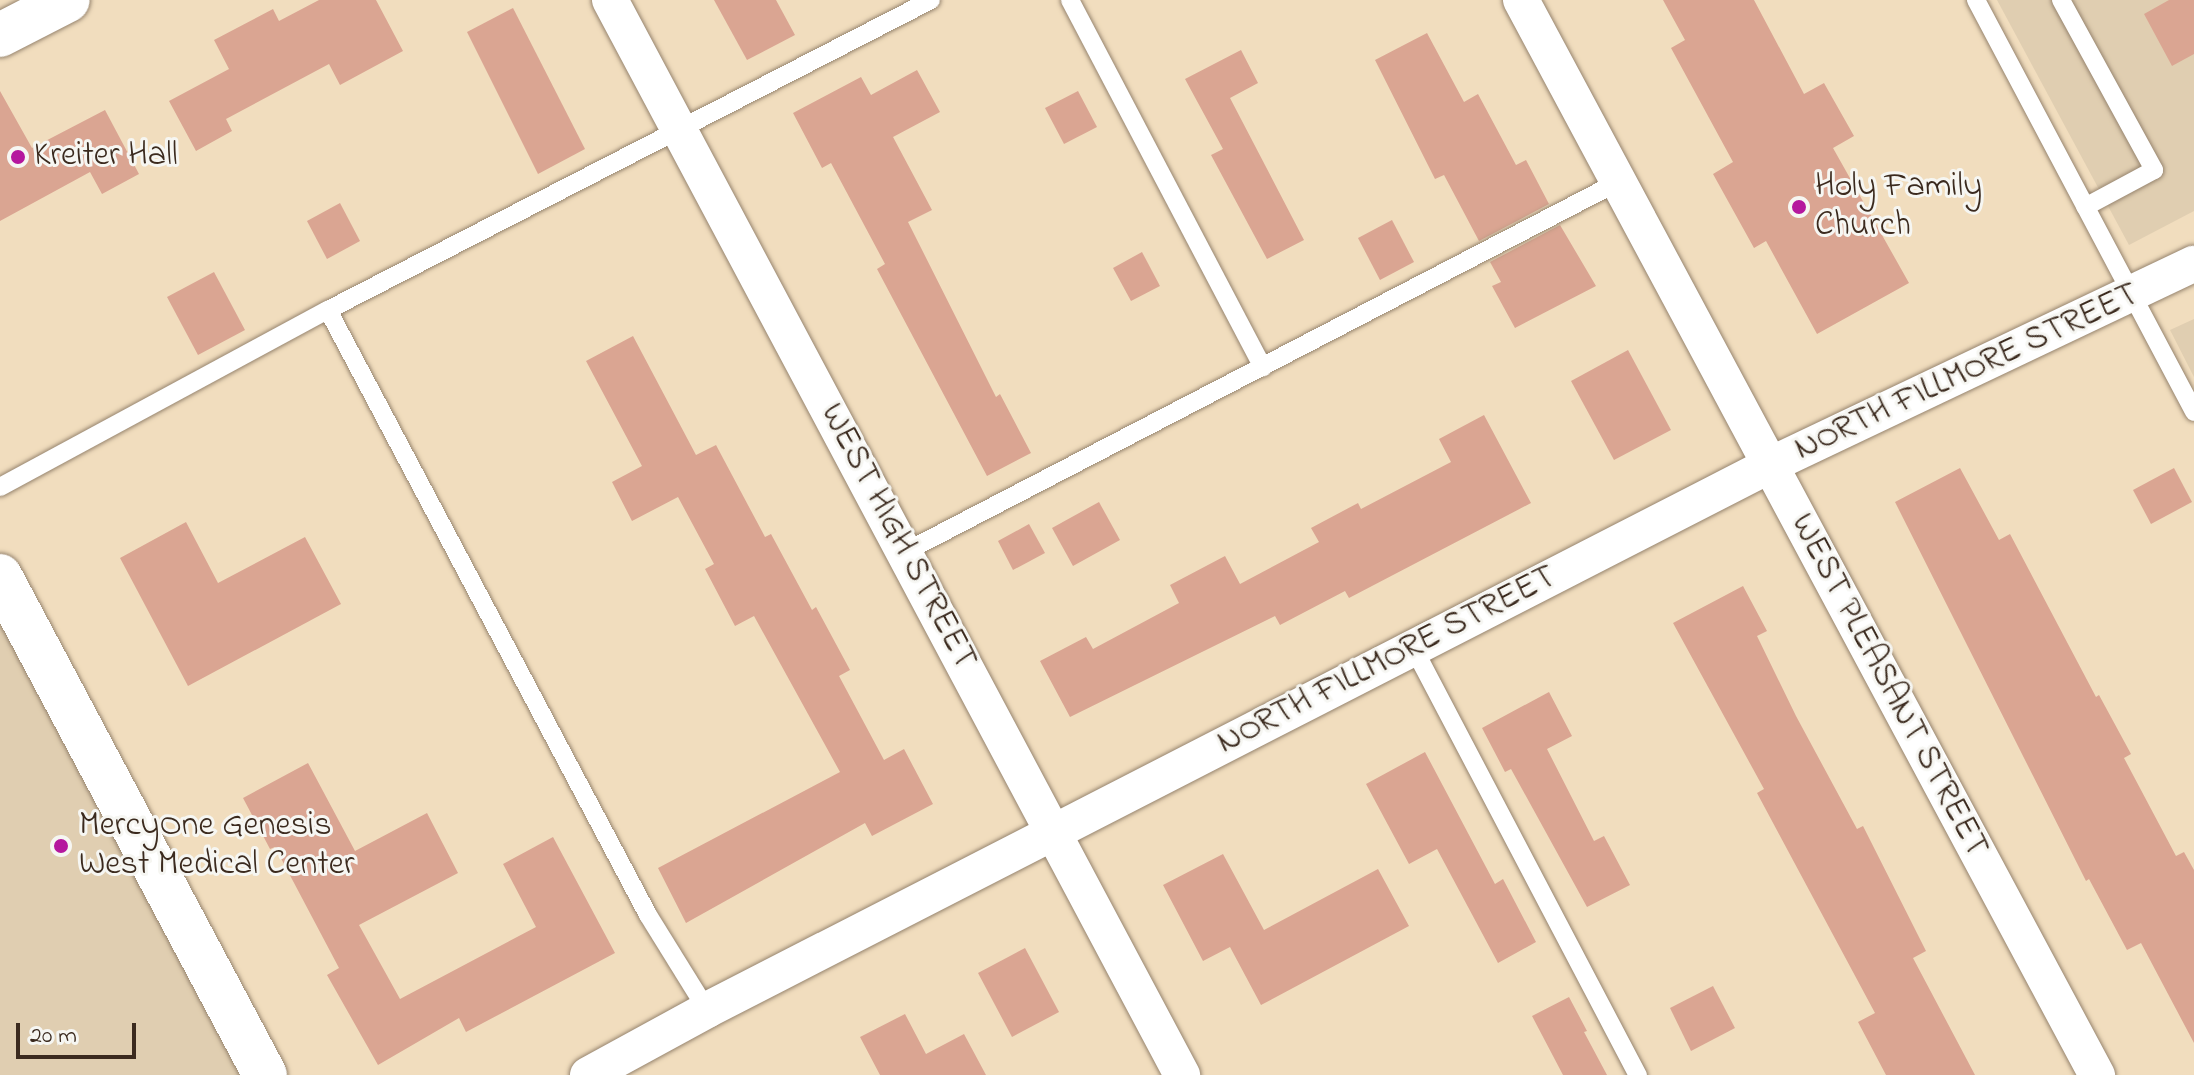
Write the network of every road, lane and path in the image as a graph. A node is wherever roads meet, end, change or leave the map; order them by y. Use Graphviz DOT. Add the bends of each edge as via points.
graph roads {
  1 [pos="68,0"];
  2 [pos="610,0"];
  3 [pos="931,0"];
  4 [pos="1070,0"];
  5 [pos="1521,0"];
  6 [pos="2061,0"];
  7 [pos="1978,1"];
  8 [pos="0,35"];
  9 [pos="680,129"];
  10 [pos="1618,182"];
  11 [pos="2085,207"];
  12 [pos="2194,264"];
  13 [pos="2132,296"];
  14 [pos="328,310"];
  15 [pos="1263,367"];
  16 [pos="2194,412"];
  17 [pos="1770,465"];
  18 [pos="0,487"];
  19 [pos="905,552"];
  20 [pos="0,576"];
  21 [pos="1413,647"];
  22 [pos="1053,832"];
  23 [pos="707,1010"];
  24 [pos="265,1075"];
  25 [pos="588,1075"];
  26 [pos="1182,1075"];
  27 [pos="1638,1075"];
  28 [pos="2097,1075"];
  1 -- 8 [label="street"];
  2 -- 9 [label="street, WEST HIGH STREET"];
  3 -- 9 [label="lane"];
  4 -- 15 [label="lane"];
  5 -- 10 [label="street, WEST PLEASANT STREET"];
  6 -- 11 [label="lane" via="2154,170"];
  7 -- 11 [label="lane"];
  9 -- 14 [label="lane"];
  9 -- 19 [label="street, WEST HIGH STREET"];
  10 -- 15 [label="lane"];
  10 -- 17 [label="street, WEST PLEASANT STREET"];
  11 -- 13 [label="lane"];
  12 -- 13 [label="street, NORTH FILLMORE STREET"];
  13 -- 16 [label="lane"];
  13 -- 17 [label="street, NORTH FILLMORE STREET"];
  14 -- 18 [label="lane"];
  14 -- 23 [label="lane" via="648,915"];
  15 -- 19 [label="lane"];
  17 -- 21 [label="street, NORTH FILLMORE STREET"];
  17 -- 28 [label="street, WEST PLEASANT STREET"];
  19 -- 22 [label="street, WEST HIGH STREET"];
  20 -- 24 [label="street"];
  21 -- 22 [label="street, NORTH FILLMORE STREET"];
  21 -- 27 [label="lane"];
  22 -- 23 [label="street, NORTH FILLMORE STREET"];
  22 -- 26 [label="street, WEST HIGH STREET"];
  23 -- 25 [label="street, NORTH FILLMORE STREET"];
}
